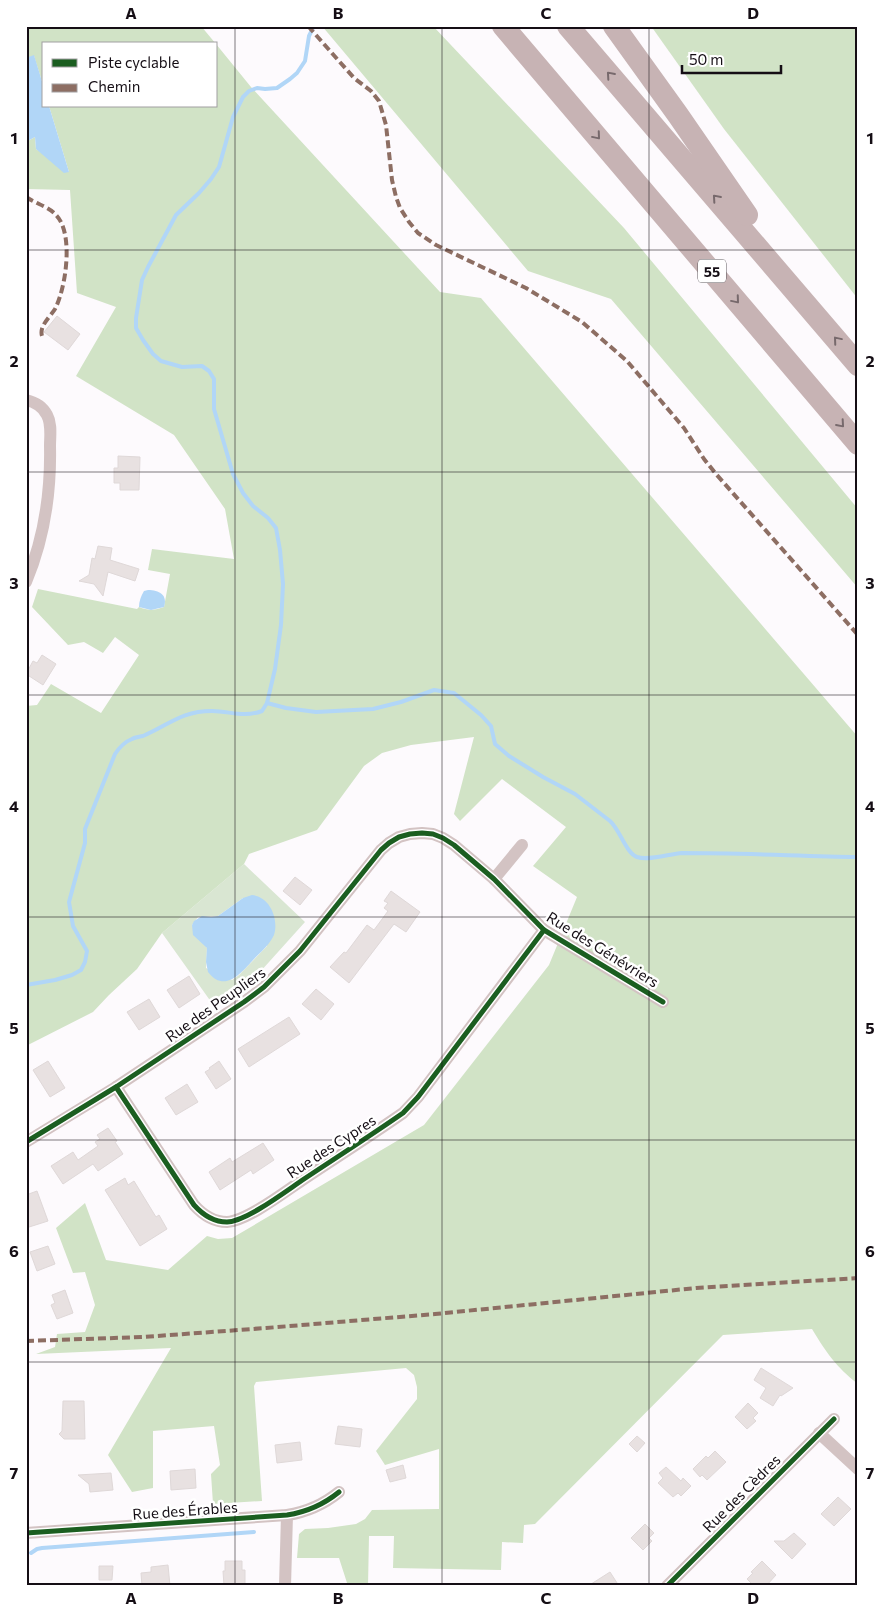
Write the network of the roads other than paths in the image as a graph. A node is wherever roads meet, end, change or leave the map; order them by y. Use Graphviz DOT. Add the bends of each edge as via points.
graph roads {
  1 [pos="491,26"];
  2 [pos="503,26"];
  3 [pos="568,26"];
  4 [pos="614,26"];
  5 [pos="565,99"];
  6 [pos="815,315"];
  7 [pos="858,365"];
  8 [pos="26,400"];
  9 [pos="858,444"];
  10 [pos="26,582"];
  11 [pos="410,834"];
  12 [pos="522,845"];
  13 [pos="494,880"];
  14 [pos="544,930"];
  15 [pos="664,1002"];
  16 [pos="116,1086"];
  17 [pos="26,1142"];
  18 [pos="834,1419"];
  19 [pos="819,1433"];
  20 [pos="858,1469"];
  21 [pos="339,1492"];
  22 [pos="287,1515"];
  23 [pos="26,1534"];
  24 [pos="285,1586"];
  25 [pos="666,1586"];
  1 -- 5 [label="highway"];
  2 -- 5 [label="highway"];
  6 -- 3 [label="highway, one-way"];
  4 -- 6 [label="highway"];
  5 -- 9 [label="highway, 55, one-way"];
  7 -- 6 [label="highway, one-way"];
  8 -- 10 [label="street" via="44,410 50,428 45,520"];
  11 -- 13 [label="street, Rue des Génévriers" via="443,838"];
  11 -- 16 [label="street, Rue des Peupliers" via="399,837 381,850 300,951 264,987"];
  12 -- 13 [label="street"];
  13 -- 14 [label="street, Rue des Génévriers"];
  14 -- 15 [label="street, Rue des Génévriers"];
  14 -- 16 [label="street, Rue des Cypres" via="403,1113 238,1220 228,1222 209,1218 194,1205"];
  16 -- 17 [label="street, Rue des Peupliers"];
  18 -- 19 [label="street, Rue des Cèdres"];
  19 -- 20 [label="street"];
  19 -- 25 [label="street, Rue des Cèdres"];
  21 -- 22 [label="street, Rue des Érables" via="308,1511"];
  22 -- 23 [label="street, Rue des Érables"];
  22 -- 24 [label="street"];
}
